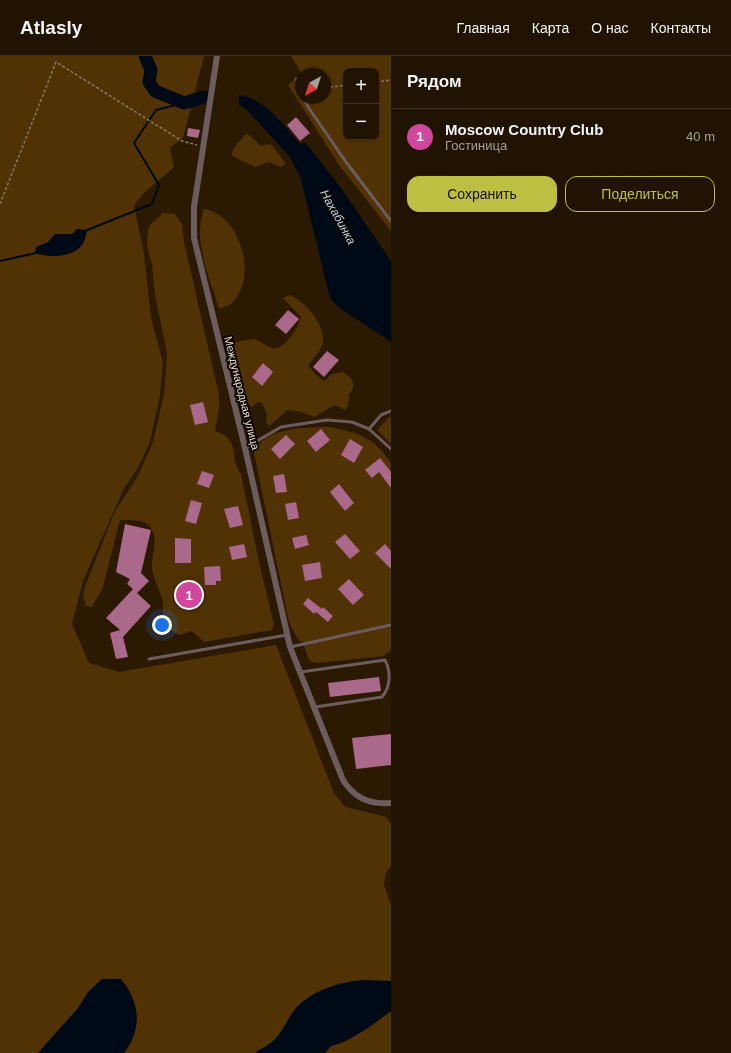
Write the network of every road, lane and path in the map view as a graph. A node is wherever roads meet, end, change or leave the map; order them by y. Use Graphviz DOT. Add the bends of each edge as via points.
graph roads {
  1 [pos="217,56"];
  2 [pos="391,80"];
  3 [pos="379,82"];
  4 [pos="343,85"];
  5 [pos="331,87"];
  6 [pos="306,104"];
  7 [pos="202,144"];
  8 [pos="0,204"];
  9 [pos="391,221"];
  10 [pos="391,411"];
  11 [pos="369,429"];
  12 [pos="245,448"];
  13 [pos="391,449"];
  14 [pos="391,625"];
  15 [pos="288,635"];
  16 [pos="290,647"];
  17 [pos="149,659"];
  18 [pos="301,672"];
  19 [pos="315,707"];
  20 [pos="391,803"];
  1 -- 7 [label="street, Международная улица"];
  2 -- 3 [label="path"];
  4 -- 5 [label="path"];
  6 -- 9 [label="lane"];
  7 -- 8 [label="path" via="182,141 56,62"];
  7 -- 12 [label="street, Международная улица" via="194,207 194,238"];
  10 -- 11 [label="lane" via="381,415"];
  11 -- 12 [label="lane" via="352,422 327,420 281,427"];
  11 -- 13 [label="lane"];
  12 -- 15 [label="street, Международная улица"];
  14 -- 16 [label="lane"];
  15 -- 16 [label="street, Международная улица"];
  15 -- 17 [label="lane"];
  16 -- 18 [label="street, Международная улица"];
  18 -- 19 [label="street, Международная улица"];
  18 -- 19 [label="lane" via="385,660 390,669 388,689 382,697"];
  19 -- 20 [label="street, Международная улица" via="348,789 360,799 381,804"];
}
